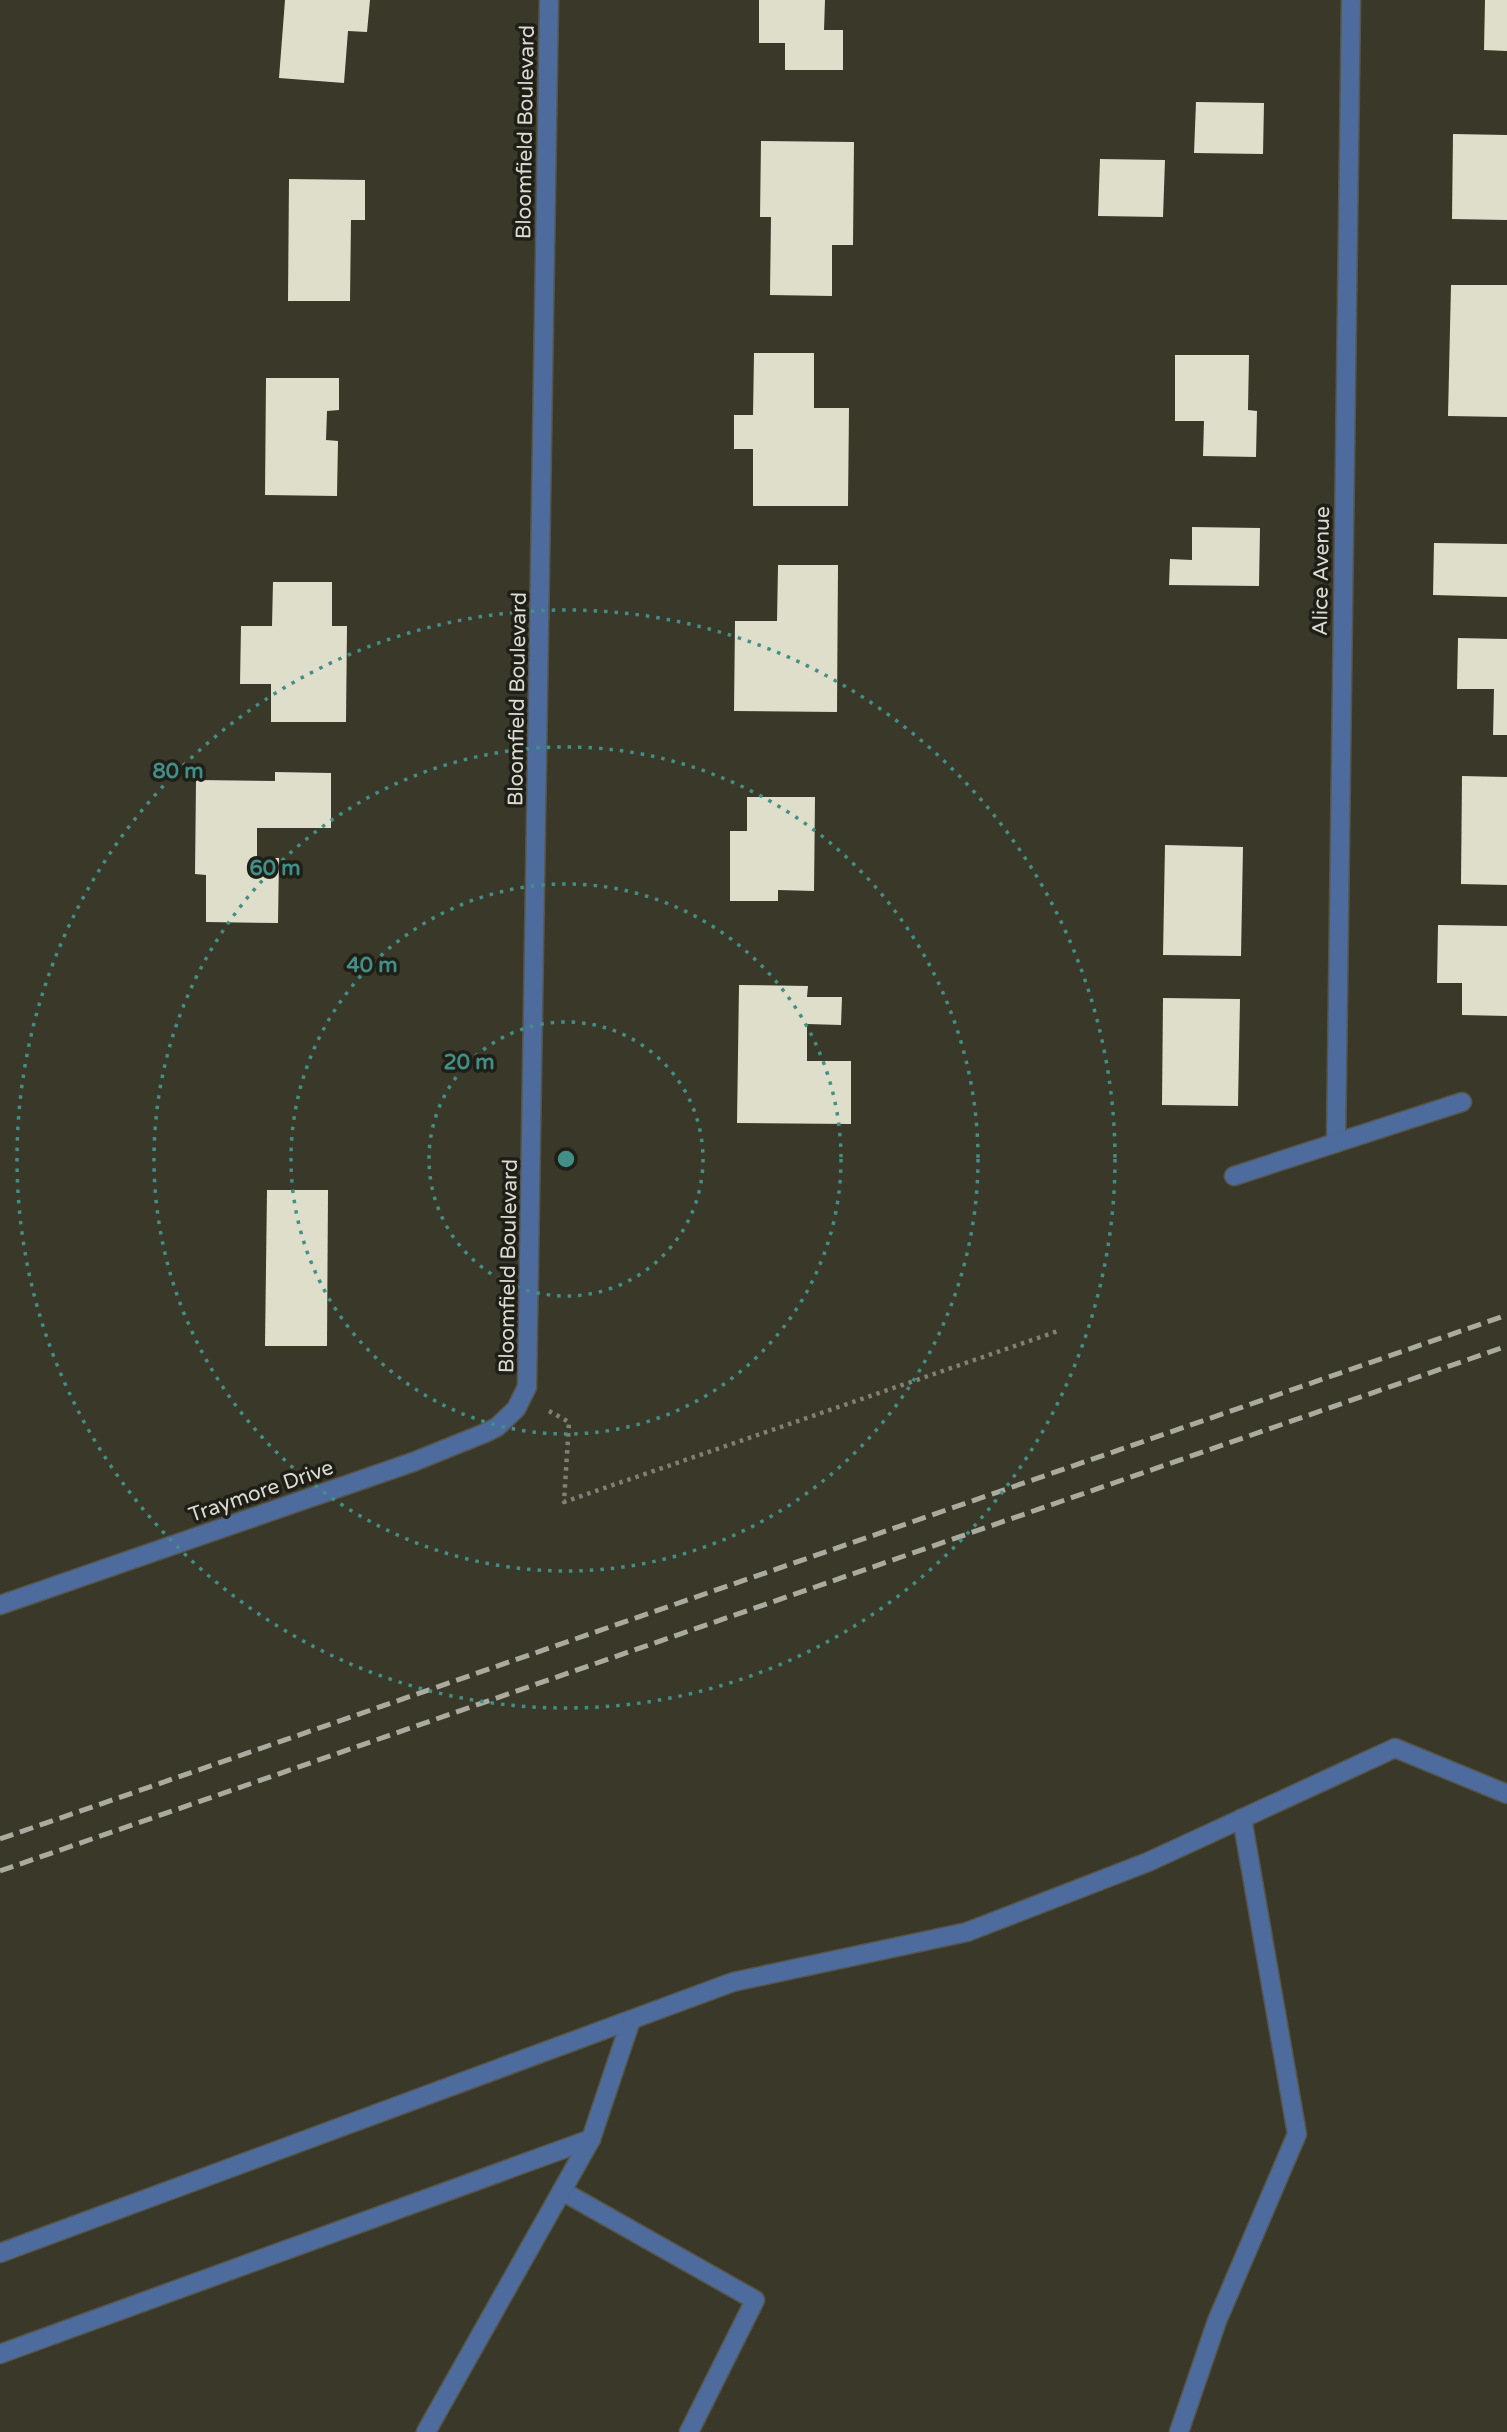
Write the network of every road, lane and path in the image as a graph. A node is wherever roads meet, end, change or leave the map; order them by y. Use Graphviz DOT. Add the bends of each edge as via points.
graph roads {
  1 [pos="550,0"];
  2 [pos="1351,0"];
  3 [pos="1462,1102"];
  4 [pos="1335,1143"];
  5 [pos="1234,1176"];
  6 [pos="1061,1330"];
  7 [pos="523,1398"];
  8 [pos="0,1605"];
  9 [pos="1507,1794"];
  10 [pos="1242,1818"];
  11 [pos="631,2020"];
  12 [pos="591,2139"];
  13 [pos="562,2191"];
  14 [pos="0,2253"];
  15 [pos="0,2354"];
  16 [pos="426,2432"];
  17 [pos="689,2432"];
  18 [pos="1179,2432"];
  1 -- 7 [label="street, Bloomfield Boulevard" via="530,1374"];
  2 -- 4 [label="street, Alice Avenue"];
  3 -- 4 [label="street"];
  4 -- 5 [label="street"];
  6 -- 7 [label="path" via="564,1502 569,1422"];
  7 -- 8 [label="street, Traymore Drive" via="497,1427 413,1462"];
  9 -- 10 [label="street" via="1395,1748"];
  10 -- 11 [label="street" via="1148,1862 967,1932 733,1982"];
  10 -- 18 [label="street" via="1297,2134 1217,2321"];
  11 -- 12 [label="street"];
  11 -- 14 [label="street"];
  12 -- 13 [label="street"];
  12 -- 15 [label="street"];
  13 -- 16 [label="street"];
  13 -- 17 [label="street" via="755,2300"];
}
